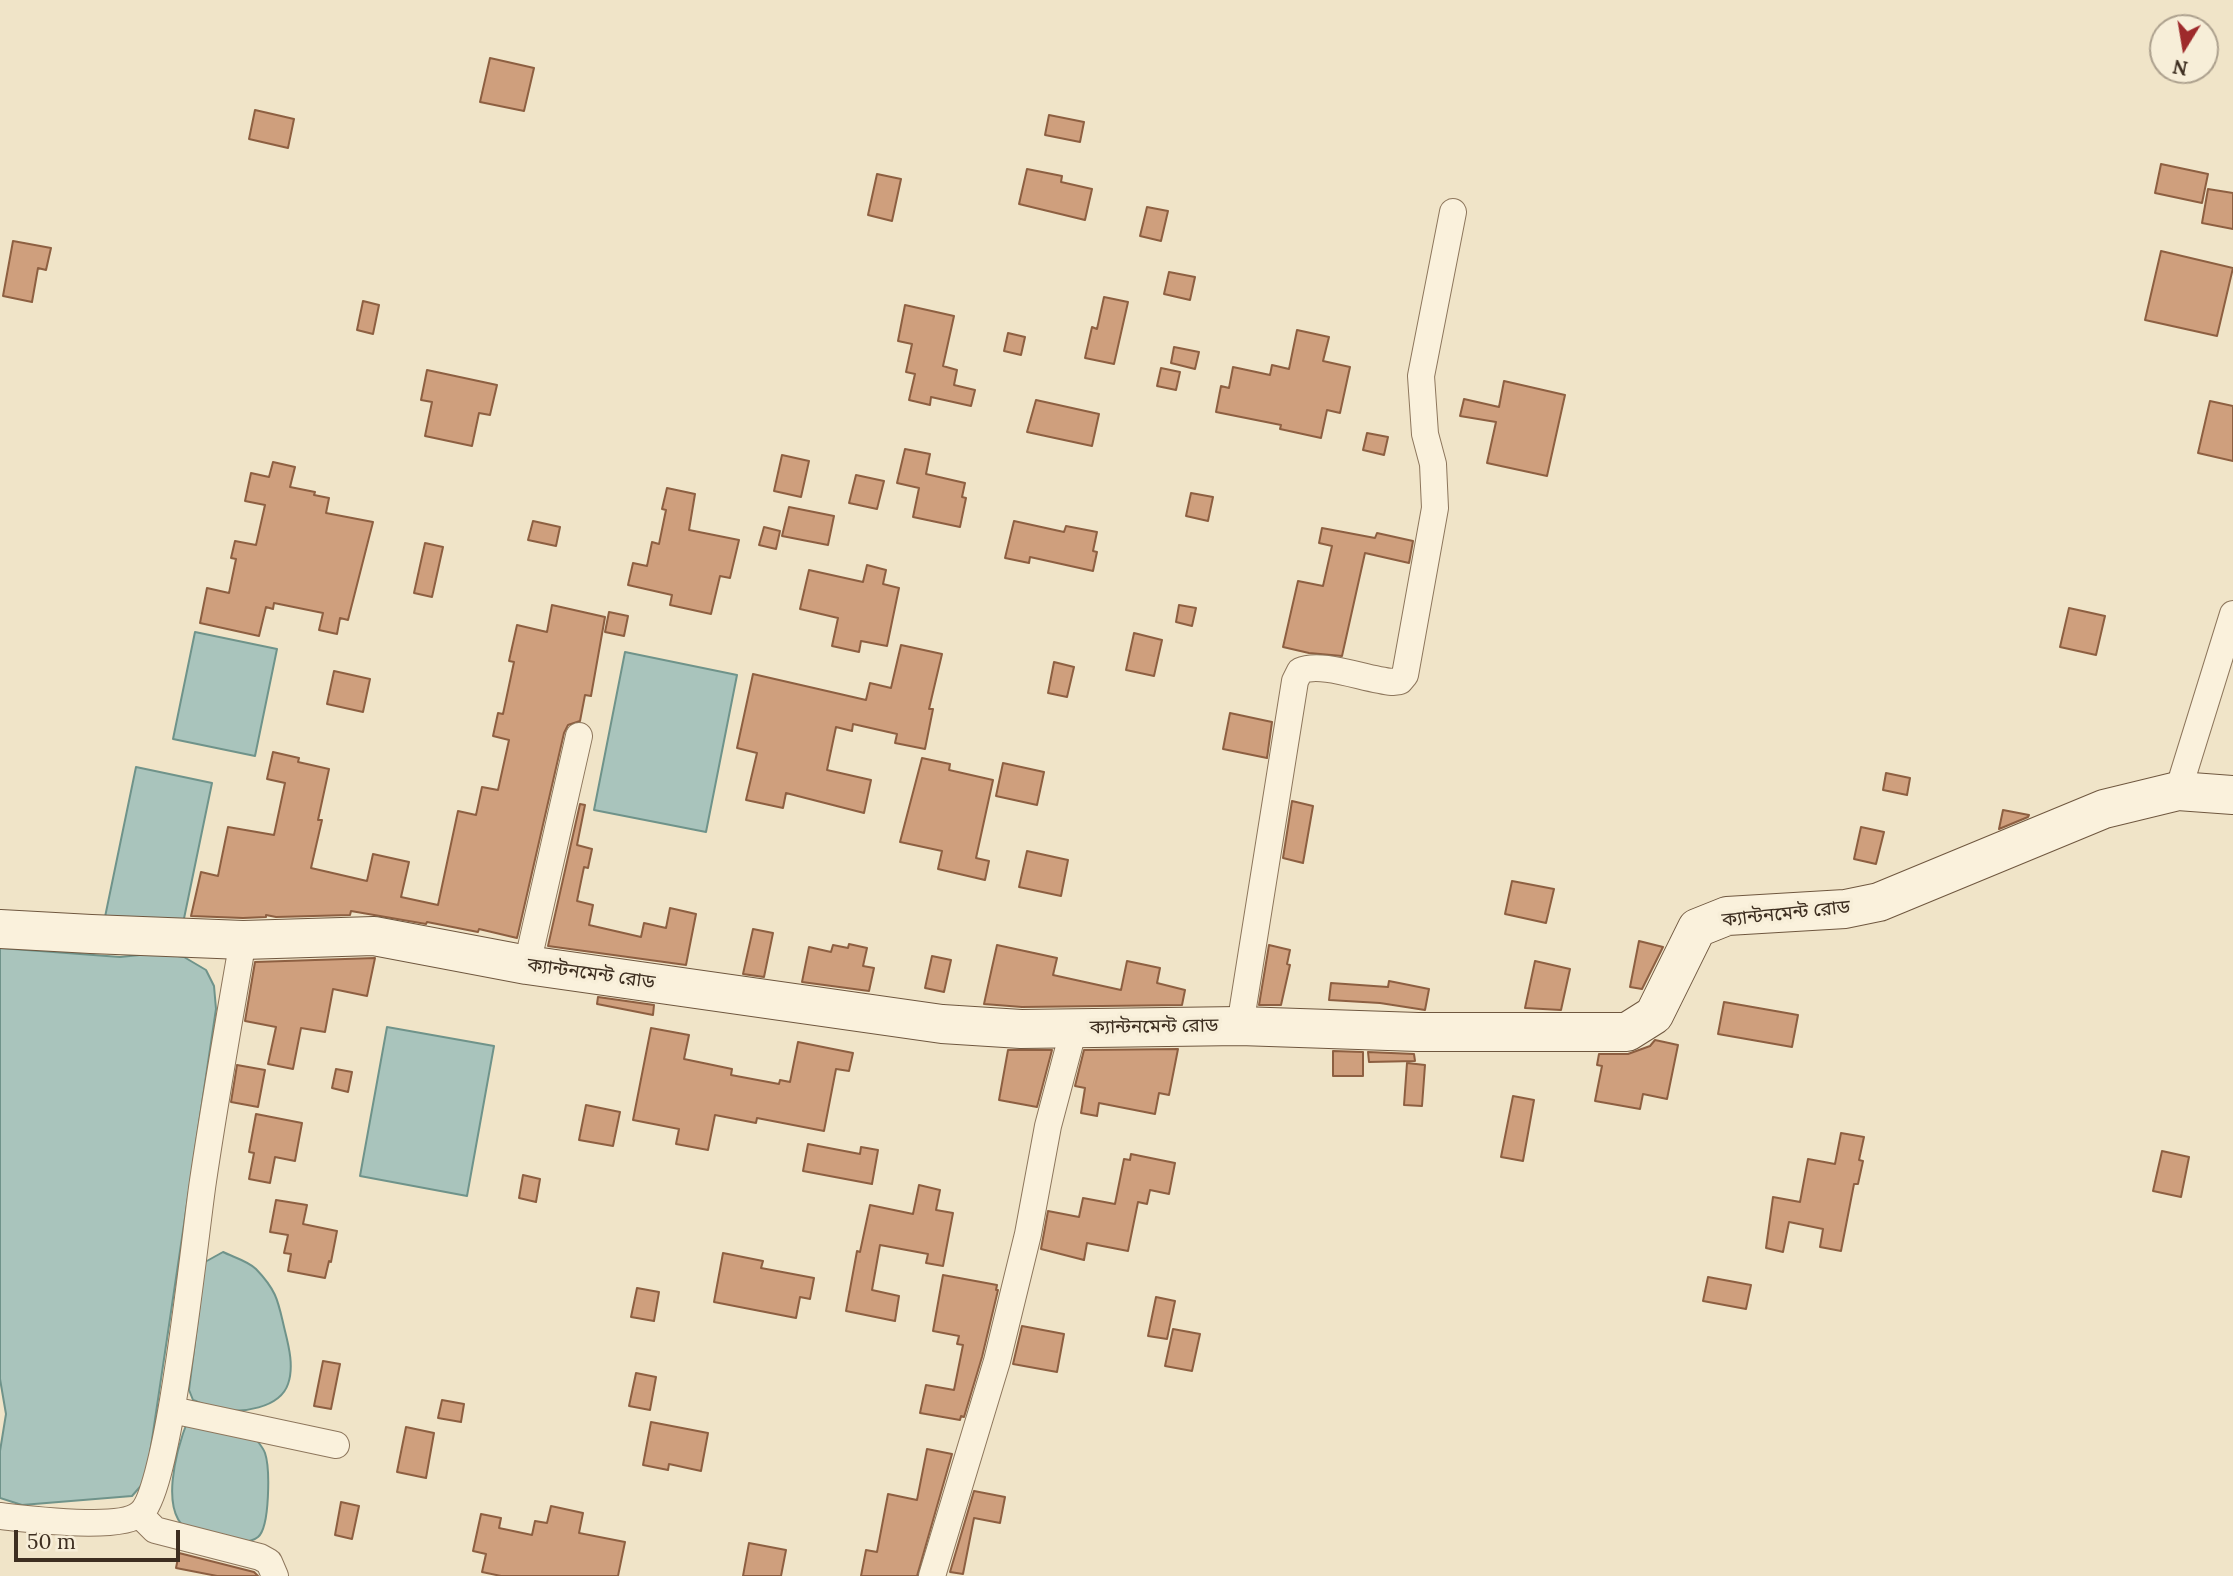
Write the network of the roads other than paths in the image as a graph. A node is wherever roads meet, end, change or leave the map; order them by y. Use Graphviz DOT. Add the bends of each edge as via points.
graph roads {
  1 [pos="1453,212"];
  2 [pos="2233,614"];
  3 [pos="579,736"];
  4 [pos="2178,791"];
  5 [pos="2233,795"];
  6 [pos="0,929"];
  7 [pos="243,940"];
  8 [pos="527,965"];
  9 [pos="1240,1026"];
  10 [pos="1074,1028"];
  11 [pos="172,1409"];
  12 [pos="336,1445"];
  13 [pos="140,1515"];
  14 [pos="0,1516"];
  15 [pos="275,1576"];
  16 [pos="932,1576"];
  1 -- 9 [label="street" via="1421,376 1435,508 1405,675 1392,682 1307,668 1295,681"];
  2 -- 4 [label="street"];
  3 -- 8 [label="street"];
  4 -- 5 [label="main road, ক্যান্টনমেন্ট রোড"];
  4 -- 9 [label="main road, ক্যান্টনমেন্ট রোড" via="2104,809 1879,902 1845,909 1727,916 1697,928 1654,1015 1628,1032"];
  6 -- 7 [label="main road, ক্যান্টনমেন্ট রোড"];
  7 -- 8 [label="main road, ক্যান্টনমেন্ট রোড" via="374,936"];
  7 -- 11 [label="street" via="203,1180"];
  8 -- 10 [label="main road, ক্যান্টনমেন্ট রোড" via="942,1024"];
  9 -- 10 [label="main road, ক্যান্টনমেন্ট রোড"];
  10 -- 16 [label="street" via="997,1362"];
  11 -- 12 [label="street"];
  11 -- 13 [label="street" via="152,1499"];
  13 -- 14 [label="street" via="73,1524"];
  13 -- 15 [label="street" via="155,1530 260,1557 269,1562"];
}
